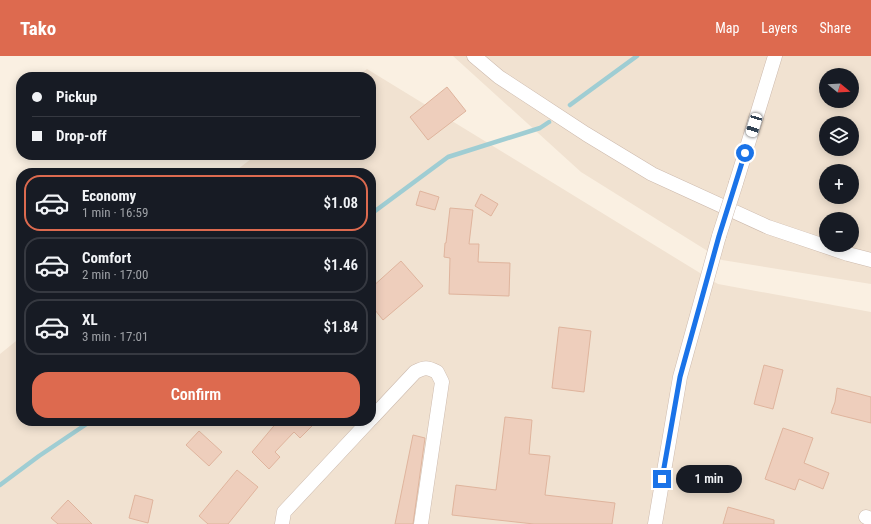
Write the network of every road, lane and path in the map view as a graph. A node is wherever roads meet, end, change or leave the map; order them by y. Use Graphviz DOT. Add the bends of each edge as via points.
graph roads {
  1 [pos="474,56"];
  2 [pos="775,56"];
  3 [pos="871,260"];
  4 [pos="376,414"];
  5 [pos="364,426"];
  6 [pos="282,524"];
  7 [pos="421,524"];
  8 [pos="655,524"];
  1 -- 3 [label="street" via="499,77 559,117 652,174 768,227"];
  2 -- 8 [label="street, bridge" via="719,236 680,377"];
  4 -- 7 [label="street" via="415,372 424,367 437,372 442,382"];
  5 -- 6 [label="street" via="284,512"];
}
